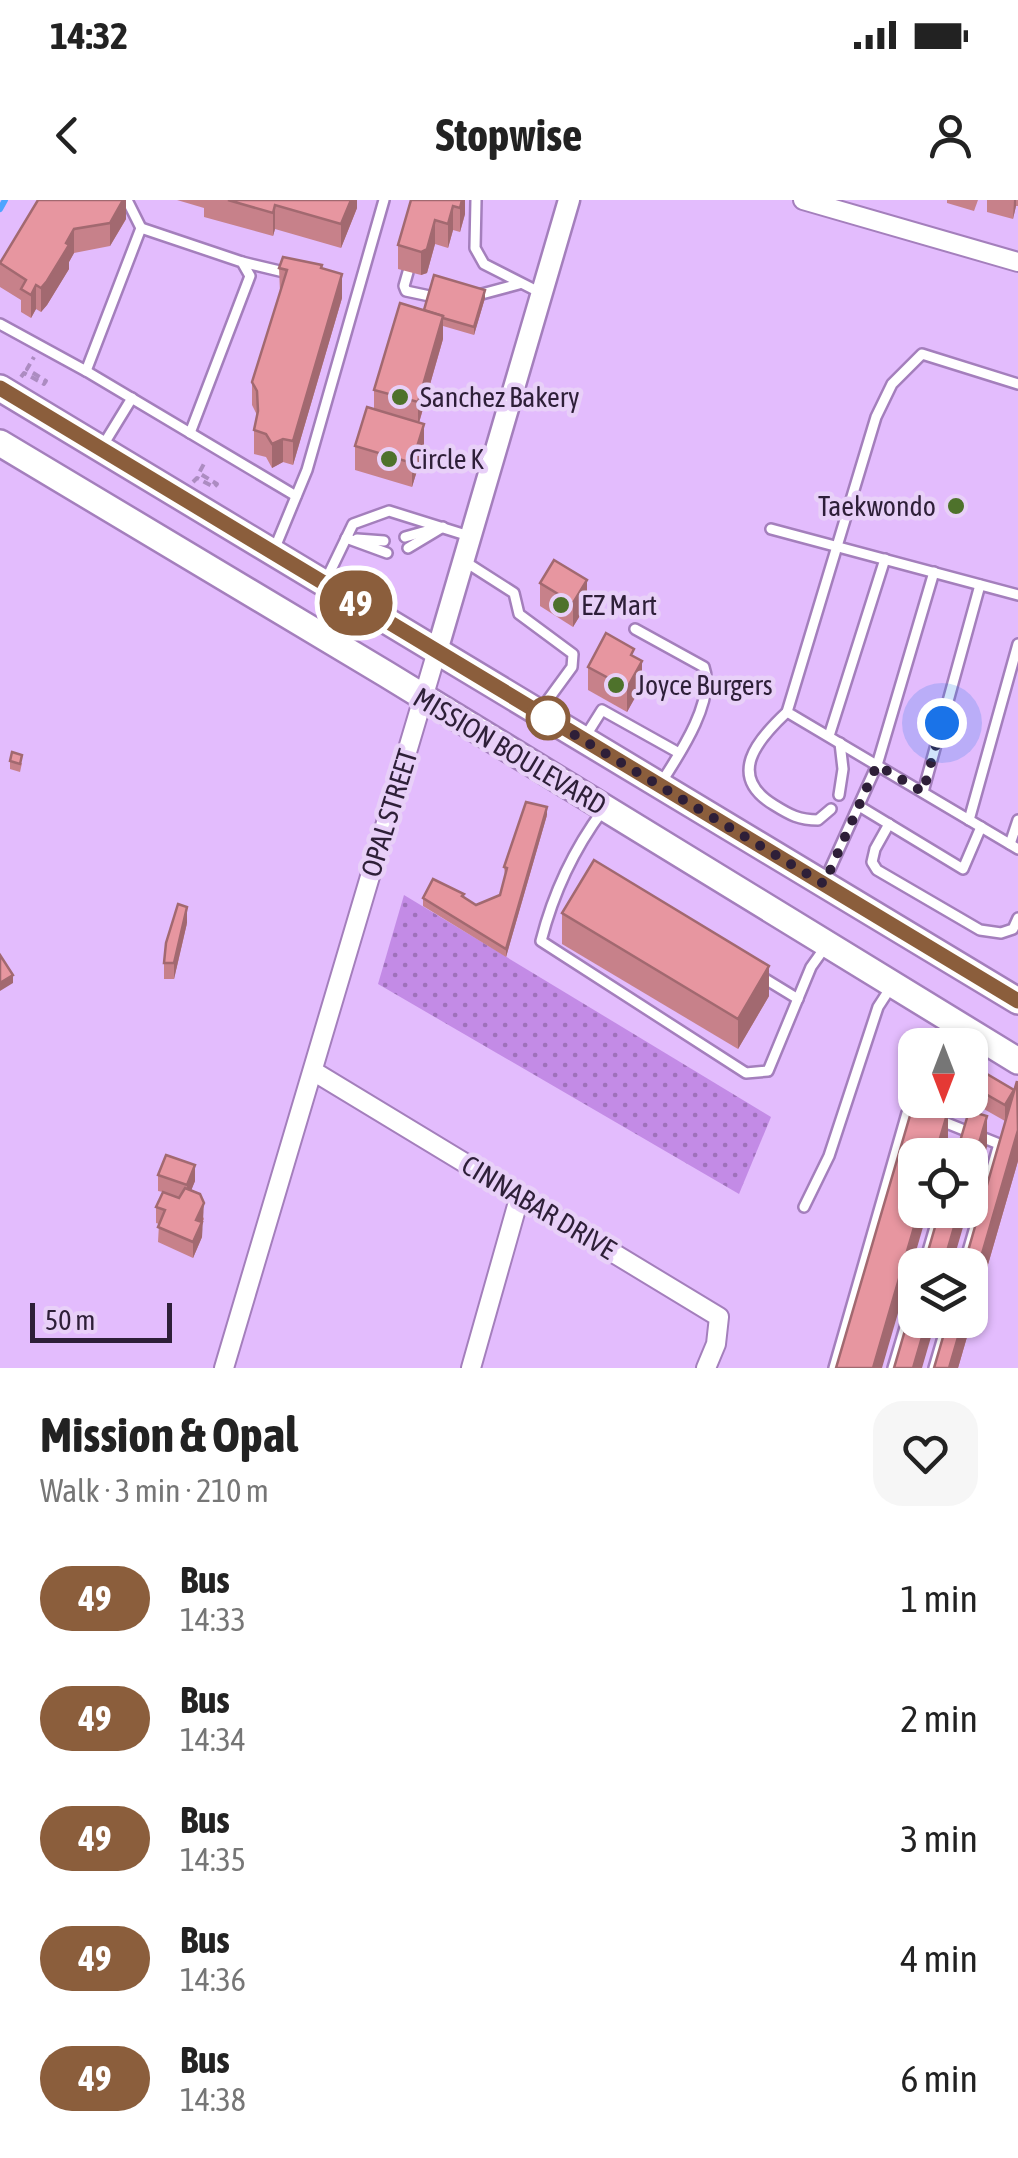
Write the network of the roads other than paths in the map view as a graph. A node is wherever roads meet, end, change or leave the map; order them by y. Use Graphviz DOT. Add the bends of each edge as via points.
graph roads {
  1 [pos="127,200"];
  2 [pos="384,200"];
  3 [pos="476,200"];
  4 [pos="569,200"];
  5 [pos="803,200"];
  6 [pos="141,228"];
  7 [pos="242,262"];
  8 [pos="1018,262"];
  9 [pos="408,272"];
  10 [pos="300,276"];
  11 [pos="340,284"];
  12 [pos="519,284"];
  13 [pos="359,289"];
  14 [pos="542,293"];
  15 [pos="474,296"];
  16 [pos="456,302"];
  17 [pos="0,324"];
  18 [pos="86,371"];
  19 [pos="10,383"];
  20 [pos="1018,384"];
  21 [pos="132,398"];
  22 [pos="190,433"];
  23 [pos="0,443"];
  24 [pos="101,449"];
  25 [pos="296,496"];
  26 [pos="443,528"];
  27 [pos="771,529"];
  28 [pos="405,536"];
  29 [pos="471,536"];
  30 [pos="346,538"];
  31 [pos="384,541"];
  32 [pos="838,547"];
  33 [pos="408,548"];
  34 [pos="273,552"];
  35 [pos="387,553"];
  36 [pos="885,560"];
  37 [pos="464,561"];
  38 [pos="934,572"];
  39 [pos="324,584"];
  40 [pos="980,584"];
  41 [pos="1018,595"];
  42 [pos="635,629"];
  43 [pos="1018,644"];
  44 [pos="437,651"];
  45 [pos="423,699"];
  46 [pos="787,712"];
  47 [pos="538,713"];
  48 [pos="829,736"];
  49 [pos="584,739"];
  50 [pos="840,744"];
  51 [pos="680,753"];
  52 [pos="877,765"];
  53 [pos="660,784"];
  54 [pos="923,792"];
  55 [pos="839,795"];
  56 [pos="858,806"];
  57 [pos="604,808"];
  58 [pos="831,809"];
  59 [pos="968,820"];
  60 [pos="1018,820"];
  61 [pos="888,824"];
  62 [pos="981,827"];
  63 [pos="1014,847"];
  64 [pos="572,862"];
  65 [pos="588,872"];
  66 [pos="824,884"];
  67 [pos="1018,918"];
  68 [pos="827,944"];
  69 [pos="750,970"];
  70 [pos="892,984"];
  71 [pos="798,999"];
  72 [pos="1018,1001"];
  73 [pos="954,1028"];
  74 [pos="988,1048"];
  75 [pos="1018,1061"];
  76 [pos="312,1071"];
  77 [pos="906,1118"];
  78 [pos="934,1118"];
  79 [pos="964,1130"];
  80 [pos="962,1138"];
  81 [pos="520,1195"];
  82 [pos="804,1207"];
  83 [pos="969,1248"];
  84 [pos="902,1338"];
  85 [pos="943,1338"];
  86 [pos="224,1368"];
  87 [pos="471,1368"];
  88 [pos="706,1368"];
  89 [pos="834,1368"];
  90 [pos="893,1368"];
  91 [pos="934,1368"];
  1 -- 6 [label="lane"];
  2 -- 13 [label="lane"];
  3 -- 12 [label="lane" via="474,248 484,264"];
  4 -- 14 [label="street, OPAL STREET"];
  5 -- 8 [label="street"];
  6 -- 7 [label="lane"];
  6 -- 18 [label="lane"];
  7 -- 10 [label="lane"];
  7 -- 22 [label="lane" via="250,276"];
  9 -- 16 [label="lane" via="406,291"];
  11 -- 13 [label="lane"];
  12 -- 14 [label="lane"];
  12 -- 15 [label="lane"];
  13 -- 25 [label="lane"];
  14 -- 29 [label="street, OPAL STREET"];
  17 -- 18 [label="lane"];
  18 -- 21 [label="lane"];
  19 -- 24 [label="main road, MISSION BOULEVARD"];
  20 -- 32 [label="lane" via="922,354 892,384 876,417"];
  21 -- 22 [label="lane"];
  21 -- 24 [label="lane"];
  22 -- 25 [label="lane"];
  23 -- 45 [label="main road, MISSION BOULEVARD"];
  24 -- 34 [label="main road, MISSION BOULEVARD"];
  25 -- 34 [label="lane"];
  26 -- 28 [label="lane"];
  26 -- 29 [label="lane"];
  26 -- 30 [label="lane" via="389,510 353,524"];
  26 -- 33 [label="lane"];
  27 -- 32 [label="lane"];
  29 -- 37 [label="street, OPAL STREET"];
  30 -- 31 [label="lane"];
  30 -- 35 [label="lane"];
  30 -- 39 [label="lane"];
  32 -- 36 [label="lane"];
  32 -- 46 [label="lane"];
  34 -- 39 [label="main road, MISSION BOULEVARD"];
  36 -- 38 [label="lane"];
  36 -- 48 [label="lane"];
  37 -- 44 [label="street, OPAL STREET"];
  37 -- 47 [label="lane" via="514,593 519,614 573,654 572,667"];
  38 -- 40 [label="lane"];
  38 -- 52 [label="lane"];
  39 -- 44 [label="main road, MISSION BOULEVARD"];
  40 -- 41 [label="lane"];
  40 -- 54 [label="lane"];
  42 -- 51 [label="lane" via="704,667 709,680"];
  43 -- 59 [label="lane"];
  44 -- 45 [label="street, OPAL STREET"];
  44 -- 47 [label="main road, MISSION BOULEVARD"];
  45 -- 57 [label="main road, MISSION BOULEVARD"];
  45 -- 76 [label="street, OPAL STREET"];
  46 -- 48 [label="lane"];
  46 -- 58 [label="lane" via="764,733 748,766 750,784 798,820 818,820"];
  47 -- 49 [label="main road, MISSION BOULEVARD"];
  48 -- 50 [label="lane"];
  49 -- 51 [label="lane" via="602,710"];
  49 -- 53 [label="main road, MISSION BOULEVARD"];
  50 -- 52 [label="lane"];
  50 -- 55 [label="lane"];
  51 -- 53 [label="lane"];
  52 -- 54 [label="lane"];
  52 -- 56 [label="lane"];
  53 -- 66 [label="main road, MISSION BOULEVARD"];
  54 -- 59 [label="lane"];
  56 -- 61 [label="lane"];
  56 -- 66 [label="lane"];
  57 -- 64 [label="lane"];
  57 -- 68 [label="main road, MISSION BOULEVARD"];
  59 -- 62 [label="lane"];
  60 -- 63 [label="lane"];
  61 -- 62 [label="lane" via="963,868"];
  61 -- 67 [label="lane" via="875,849 877,870 980,930 1001,933"];
  62 -- 63 [label="lane"];
  64 -- 65 [label="lane"];
  64 -- 71 [label="lane" via="550,905 542,942 746,1072 768,1071"];
  66 -- 72 [label="main road, MISSION BOULEVARD"];
  68 -- 70 [label="main road, MISSION BOULEVARD"];
  68 -- 71 [label="lane"];
  69 -- 71 [label="lane"];
  70 -- 73 [label="main road, MISSION BOULEVARD"];
  70 -- 82 [label="lane"];
  74 -- 75 [label="main road, MISSION BOULEVARD"];
  76 -- 81 [label="street, CINNABAR DRIVE"];
  76 -- 86 [label="street, OPAL STREET"];
  77 -- 89 [label="lane"];
  78 -- 79 [label="lane"];
  79 -- 80 [label="lane"];
  79 -- 83 [label="lane" via="998,1144"];
  81 -- 87 [label="street"];
  81 -- 88 [label="street, CINNABAR DRIVE" via="719,1317"];
  84 -- 90 [label="lane"];
  85 -- 91 [label="lane"];
}
